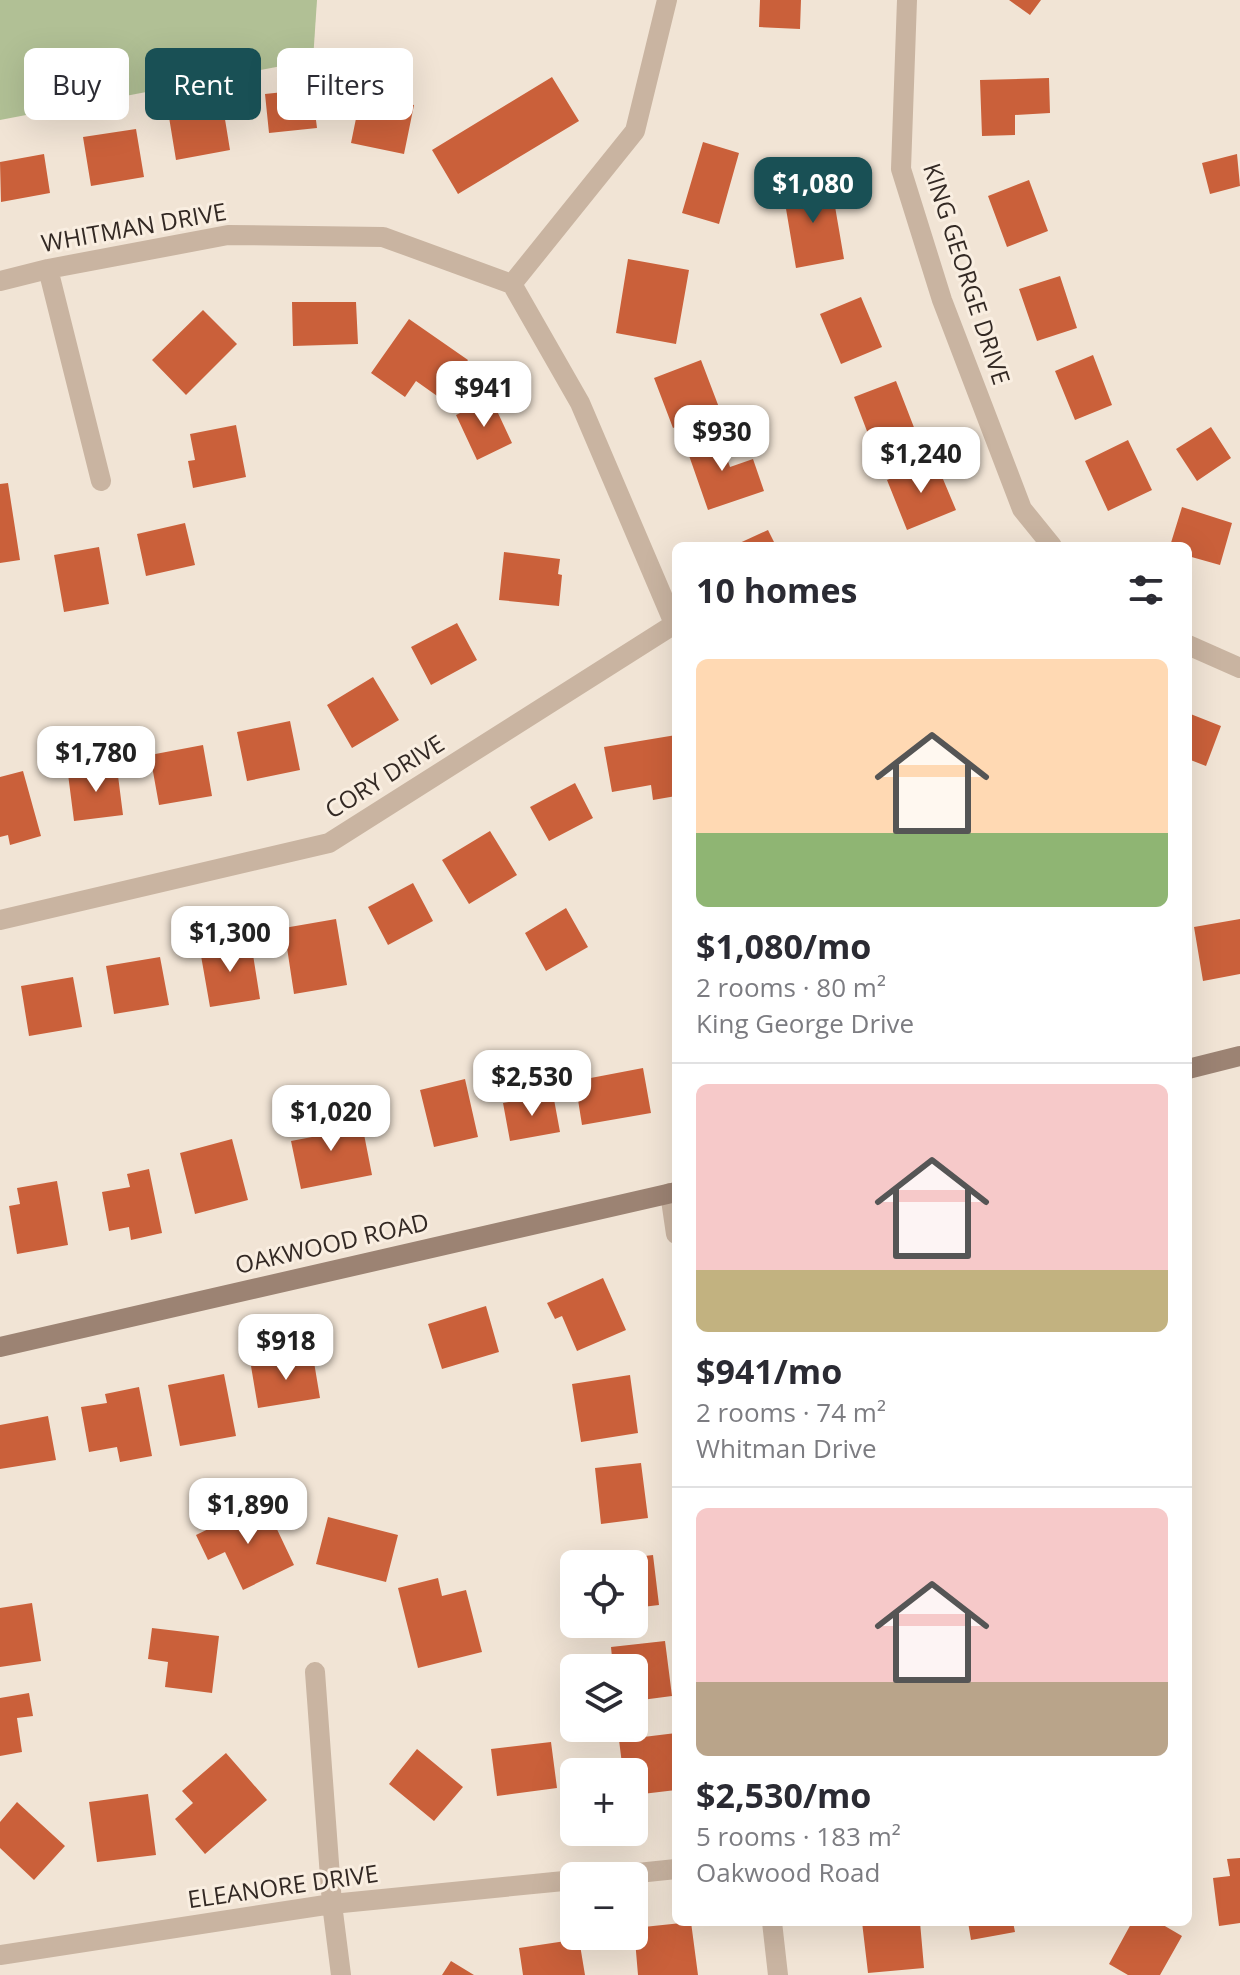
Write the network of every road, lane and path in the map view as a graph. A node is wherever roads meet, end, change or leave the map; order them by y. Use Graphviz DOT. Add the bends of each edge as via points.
graph roads {
  1 [pos="667,0"];
  2 [pos="907,0"];
  3 [pos="48,269"];
  4 [pos="0,281"];
  5 [pos="512,284"];
  6 [pos="101,481"];
  7 [pos="1049,542"];
  8 [pos="672,622"];
  9 [pos="672,628"];
  10 [pos="1192,647"];
  11 [pos="1240,668"];
  12 [pos="0,920"];
  13 [pos="1240,1056"];
  14 [pos="1192,1068"];
  15 [pos="672,1193"];
  16 [pos="0,1347"];
  17 [pos="315,1672"];
  18 [pos="672,1869"];
  19 [pos="648,1872"];
  20 [pos="560,1881"];
  21 [pos="332,1904"];
  22 [pos="772,1926"];
  23 [pos="0,1955"];
  24 [pos="341,1975"];
  25 [pos="778,1975"];
  1 -- 5 [label="street" via="635,131"];
  2 -- 7 [label="street, KING GEORGE DRIVE" via="901,169 942,300 1022,509"];
  3 -- 4 [label="street, WHITMAN DRIVE"];
  3 -- 5 [label="street, WHITMAN DRIVE" via="228,235 383,237"];
  3 -- 6 [label="street"];
  5 -- 8 [label="street" via="580,403"];
  9 -- 12 [label="street, CORY DRIVE" via="329,843"];
  10 -- 11 [label="street"];
  13 -- 14 [label="street"];
  15 -- 16 [label="street, OAKWOOD ROAD"];
  17 -- 21 [label="street"];
  18 -- 19 [label="street"];
  20 -- 21 [label="street, ELEANORE DRIVE"];
  21 -- 23 [label="street, ELEANORE DRIVE"];
  21 -- 24 [label="street"];
  22 -- 25 [label="street"];
}
